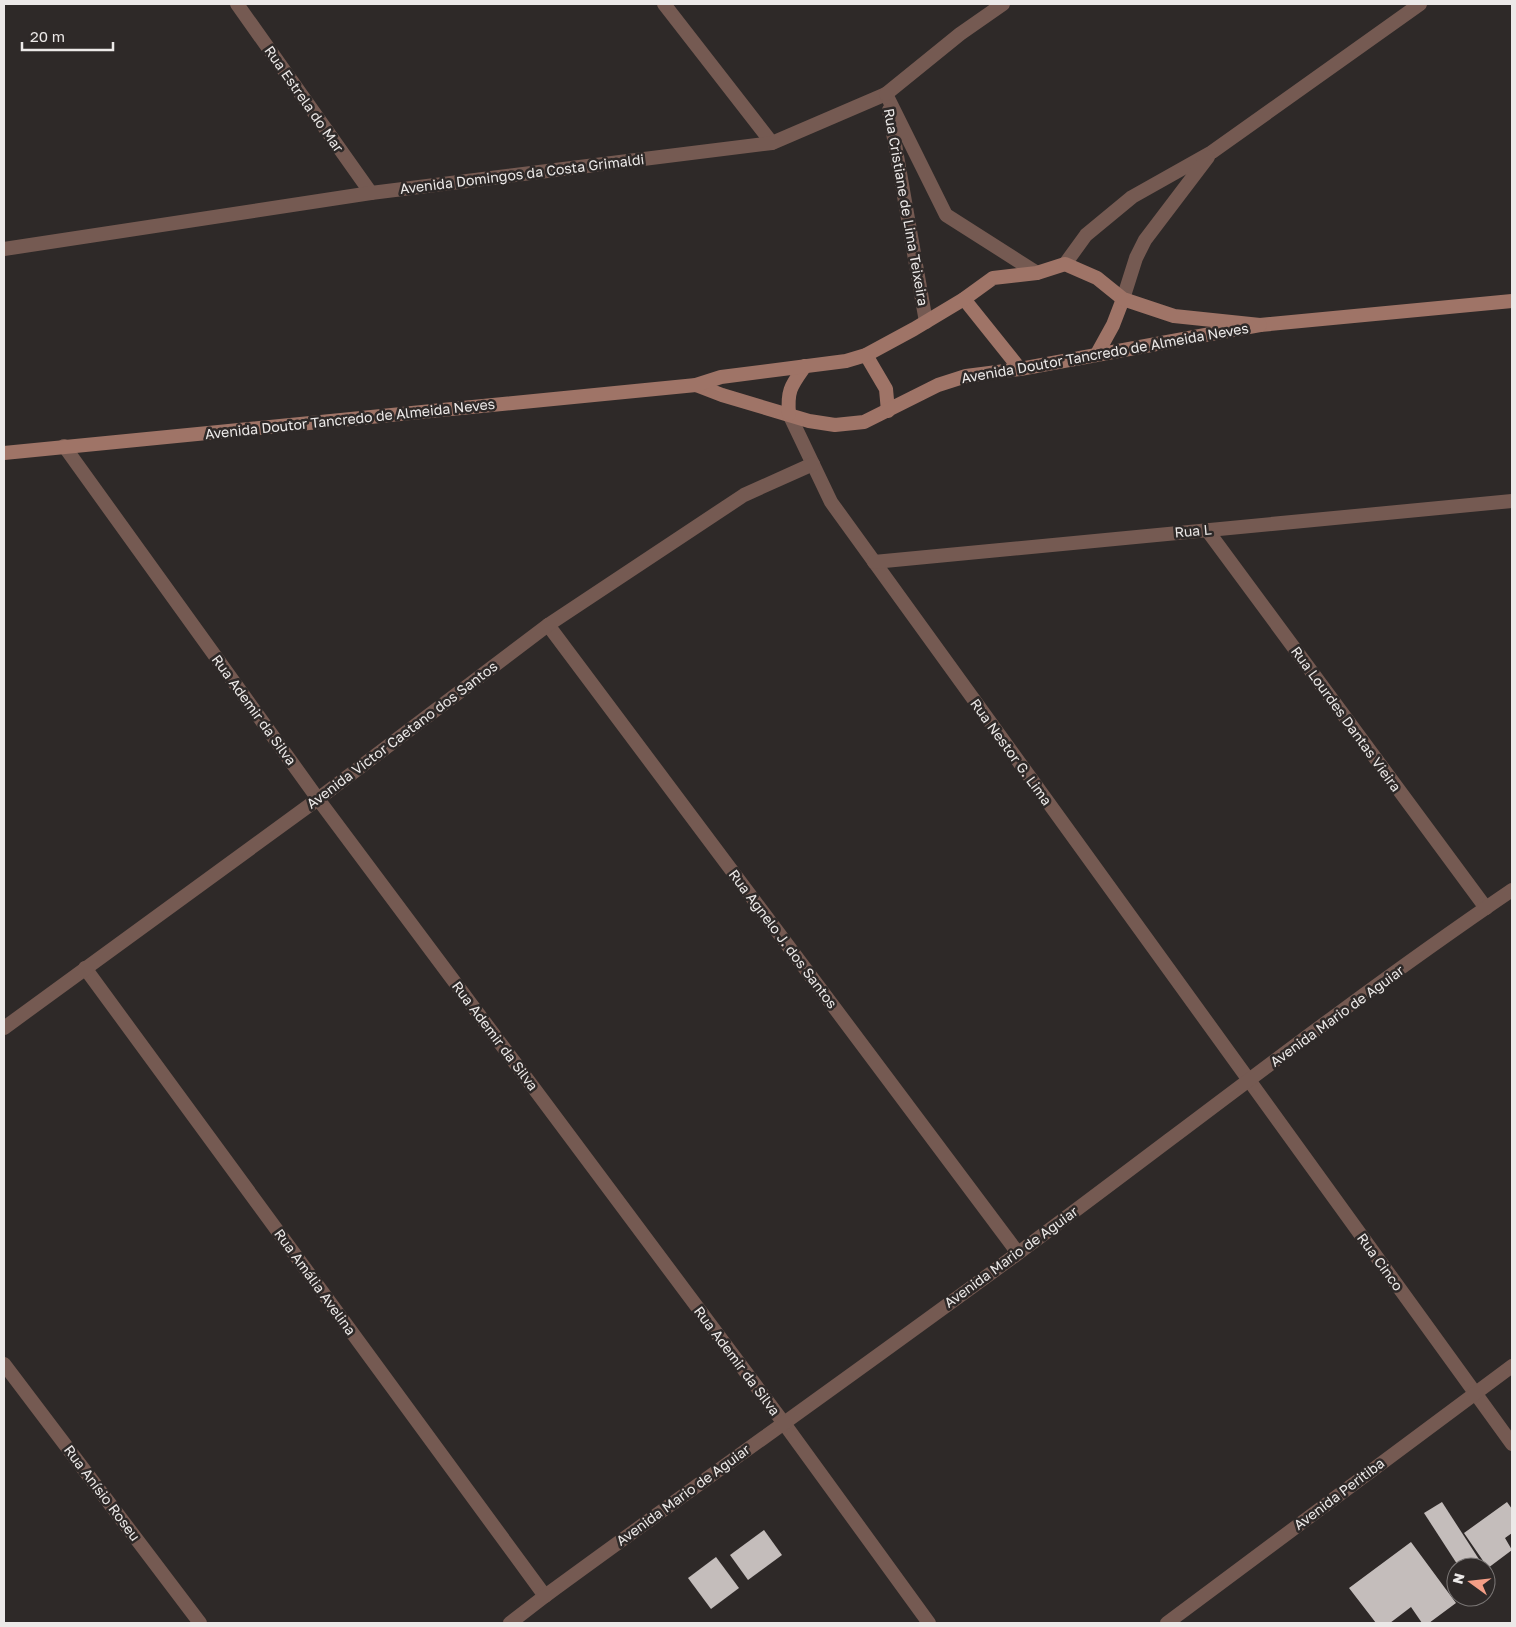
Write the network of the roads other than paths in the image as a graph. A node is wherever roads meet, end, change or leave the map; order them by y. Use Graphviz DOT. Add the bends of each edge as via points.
graph roads {
  1 [pos="237,4"];
  2 [pos="664,4"];
  3 [pos="1003,4"];
  4 [pos="1420,4"];
  5 [pos="886,94"];
  6 [pos="772,143"];
  7 [pos="1212,152"];
  8 [pos="371,193"];
  9 [pos="4,249"];
  10 [pos="1066,264"];
  11 [pos="1036,273"];
  12 [pos="1123,298"];
  13 [pos="964,299"];
  14 [pos="1512,300"];
  15 [pos="926,322"];
  16 [pos="1260,325"];
  17 [pos="1097,354"];
  18 [pos="866,355"];
  19 [pos="805,366"];
  20 [pos="1020,368"];
  21 [pos="696,385"];
  22 [pos="888,411"];
  23 [pos="789,414"];
  24 [pos="64,446"];
  25 [pos="4,454"];
  26 [pos="813,464"];
  27 [pos="1512,501"];
  28 [pos="1207,530"];
  29 [pos="874,562"];
  30 [pos="548,625"];
  31 [pos="318,799"];
  32 [pos="1512,890"];
  33 [pos="1486,908"];
  34 [pos="85,968"];
  35 [pos="4,1028"];
  36 [pos="1248,1080"];
  37 [pos="1018,1253"];
  38 [pos="4,1364"];
  39 [pos="1512,1366"];
  40 [pos="1474,1392"];
  41 [pos="783,1422"];
  42 [pos="1512,1444"];
  43 [pos="544,1596"];
  44 [pos="200,1623"];
  45 [pos="510,1623"];
  46 [pos="929,1623"];
  47 [pos="1167,1623"];
  1 -- 8 [label="street, Rua Estrela do Mar"];
  2 -- 6 [label="street"];
  3 -- 5 [label="street, Avenida Domingos da Costa Grimaldi"];
  4 -- 7 [label="street"];
  5 -- 6 [label="street, Avenida Domingos da Costa Grimaldi"];
  5 -- 11 [label="street, Rua Cristiane de Lima Teixeira" via="946,215"];
  5 -- 15 [label="street, Rua Cristiane de Lima Teixeira"];
  6 -- 8 [label="street, Avenida Domingos da Costa Grimaldi"];
  7 -- 10 [label="street" via="1132,197 1086,235"];
  7 -- 12 [label="street" via="1145,240"];
  8 -- 9 [label="street, Avenida Domingos da Costa Grimaldi"];
  10 -- 11 [label="main road, Avenida Doutor Tancredo de Almeida Neves"];
  10 -- 12 [label="main road, Avenida Doutor Tancredo de Almeida Neves" via="1097,278"];
  11 -- 13 [label="main road, Avenida Doutor Tancredo de Almeida Neves" via="993,278"];
  12 -- 16 [label="main road, Avenida Doutor Tancredo de Almeida Neves" via="1174,316"];
  12 -- 17 [label="main road"];
  13 -- 15 [label="main road, Avenida Doutor Tancredo de Almeida Neves"];
  13 -- 20 [label="main road"];
  14 -- 16 [label="main road, Avenida Doutor Tancredo de Almeida Neves"];
  15 -- 18 [label="main road, Avenida Doutor Tancredo de Almeida Neves"];
  16 -- 17 [label="main road, Avenida Doutor Tancredo de Almeida Neves"];
  17 -- 20 [label="main road, Avenida Doutor Tancredo de Almeida Neves"];
  18 -- 19 [label="main road, Avenida Doutor Tancredo de Almeida Neves"];
  18 -- 22 [label="main road" via="886,389"];
  19 -- 21 [label="main road, Avenida Doutor Tancredo de Almeida Neves" via="721,377"];
  19 -- 23 [label="main road" via="788,397"];
  20 -- 22 [label="main road, Avenida Doutor Tancredo de Almeida Neves" via="966,376 938,385"];
  21 -- 23 [label="main road, Avenida Doutor Tancredo de Almeida Neves"];
  21 -- 24 [label="main road, Avenida Doutor Tancredo de Almeida Neves"];
  22 -- 23 [label="main road, Avenida Doutor Tancredo de Almeida Neves" via="864,422 835,426"];
  23 -- 26 [label="street, Rua Nestor G. Lima"];
  24 -- 25 [label="main road, Avenida Doutor Tancredo de Almeida Neves"];
  24 -- 31 [label="street, Rua Ademir da Silva"];
  26 -- 29 [label="street, Rua Nestor G. Lima" via="831,502"];
  26 -- 30 [label="street, Avenida Victor Caetano dos Santos" via="744,495"];
  27 -- 28 [label="street, Rua L"];
  28 -- 29 [label="street, Rua L"];
  28 -- 33 [label="street, Rua Lourdes Dantas Vieira"];
  29 -- 36 [label="street, Rua Nestor G. Lima"];
  30 -- 31 [label="street, Avenida Victor Caetano dos Santos"];
  30 -- 37 [label="street, Rua Agnelo J. dos Santos"];
  31 -- 34 [label="street, Avenida Victor Caetano dos Santos"];
  31 -- 41 [label="street, Rua Ademir da Silva"];
  32 -- 33 [label="street, Avenida Mario de Aguiar"];
  33 -- 36 [label="street, Avenida Mario de Aguiar"];
  34 -- 35 [label="street, Avenida Victor Caetano dos Santos"];
  34 -- 43 [label="street, Rua Amália Avelina"];
  36 -- 37 [label="street, Avenida Mario de Aguiar"];
  36 -- 40 [label="street, Rua Cinco"];
  37 -- 41 [label="street, Avenida Mario de Aguiar"];
  38 -- 44 [label="street, Rua Anísio Roseu"];
  39 -- 40 [label="street, Avenida Peritiba"];
  40 -- 42 [label="street, Rua Cinco"];
  40 -- 47 [label="street, Avenida Peritiba"];
  41 -- 43 [label="street, Avenida Mario de Aguiar"];
  41 -- 46 [label="street, Rua Ademir da Silva"];
  43 -- 45 [label="street, Avenida Mario de Aguiar"];
}
